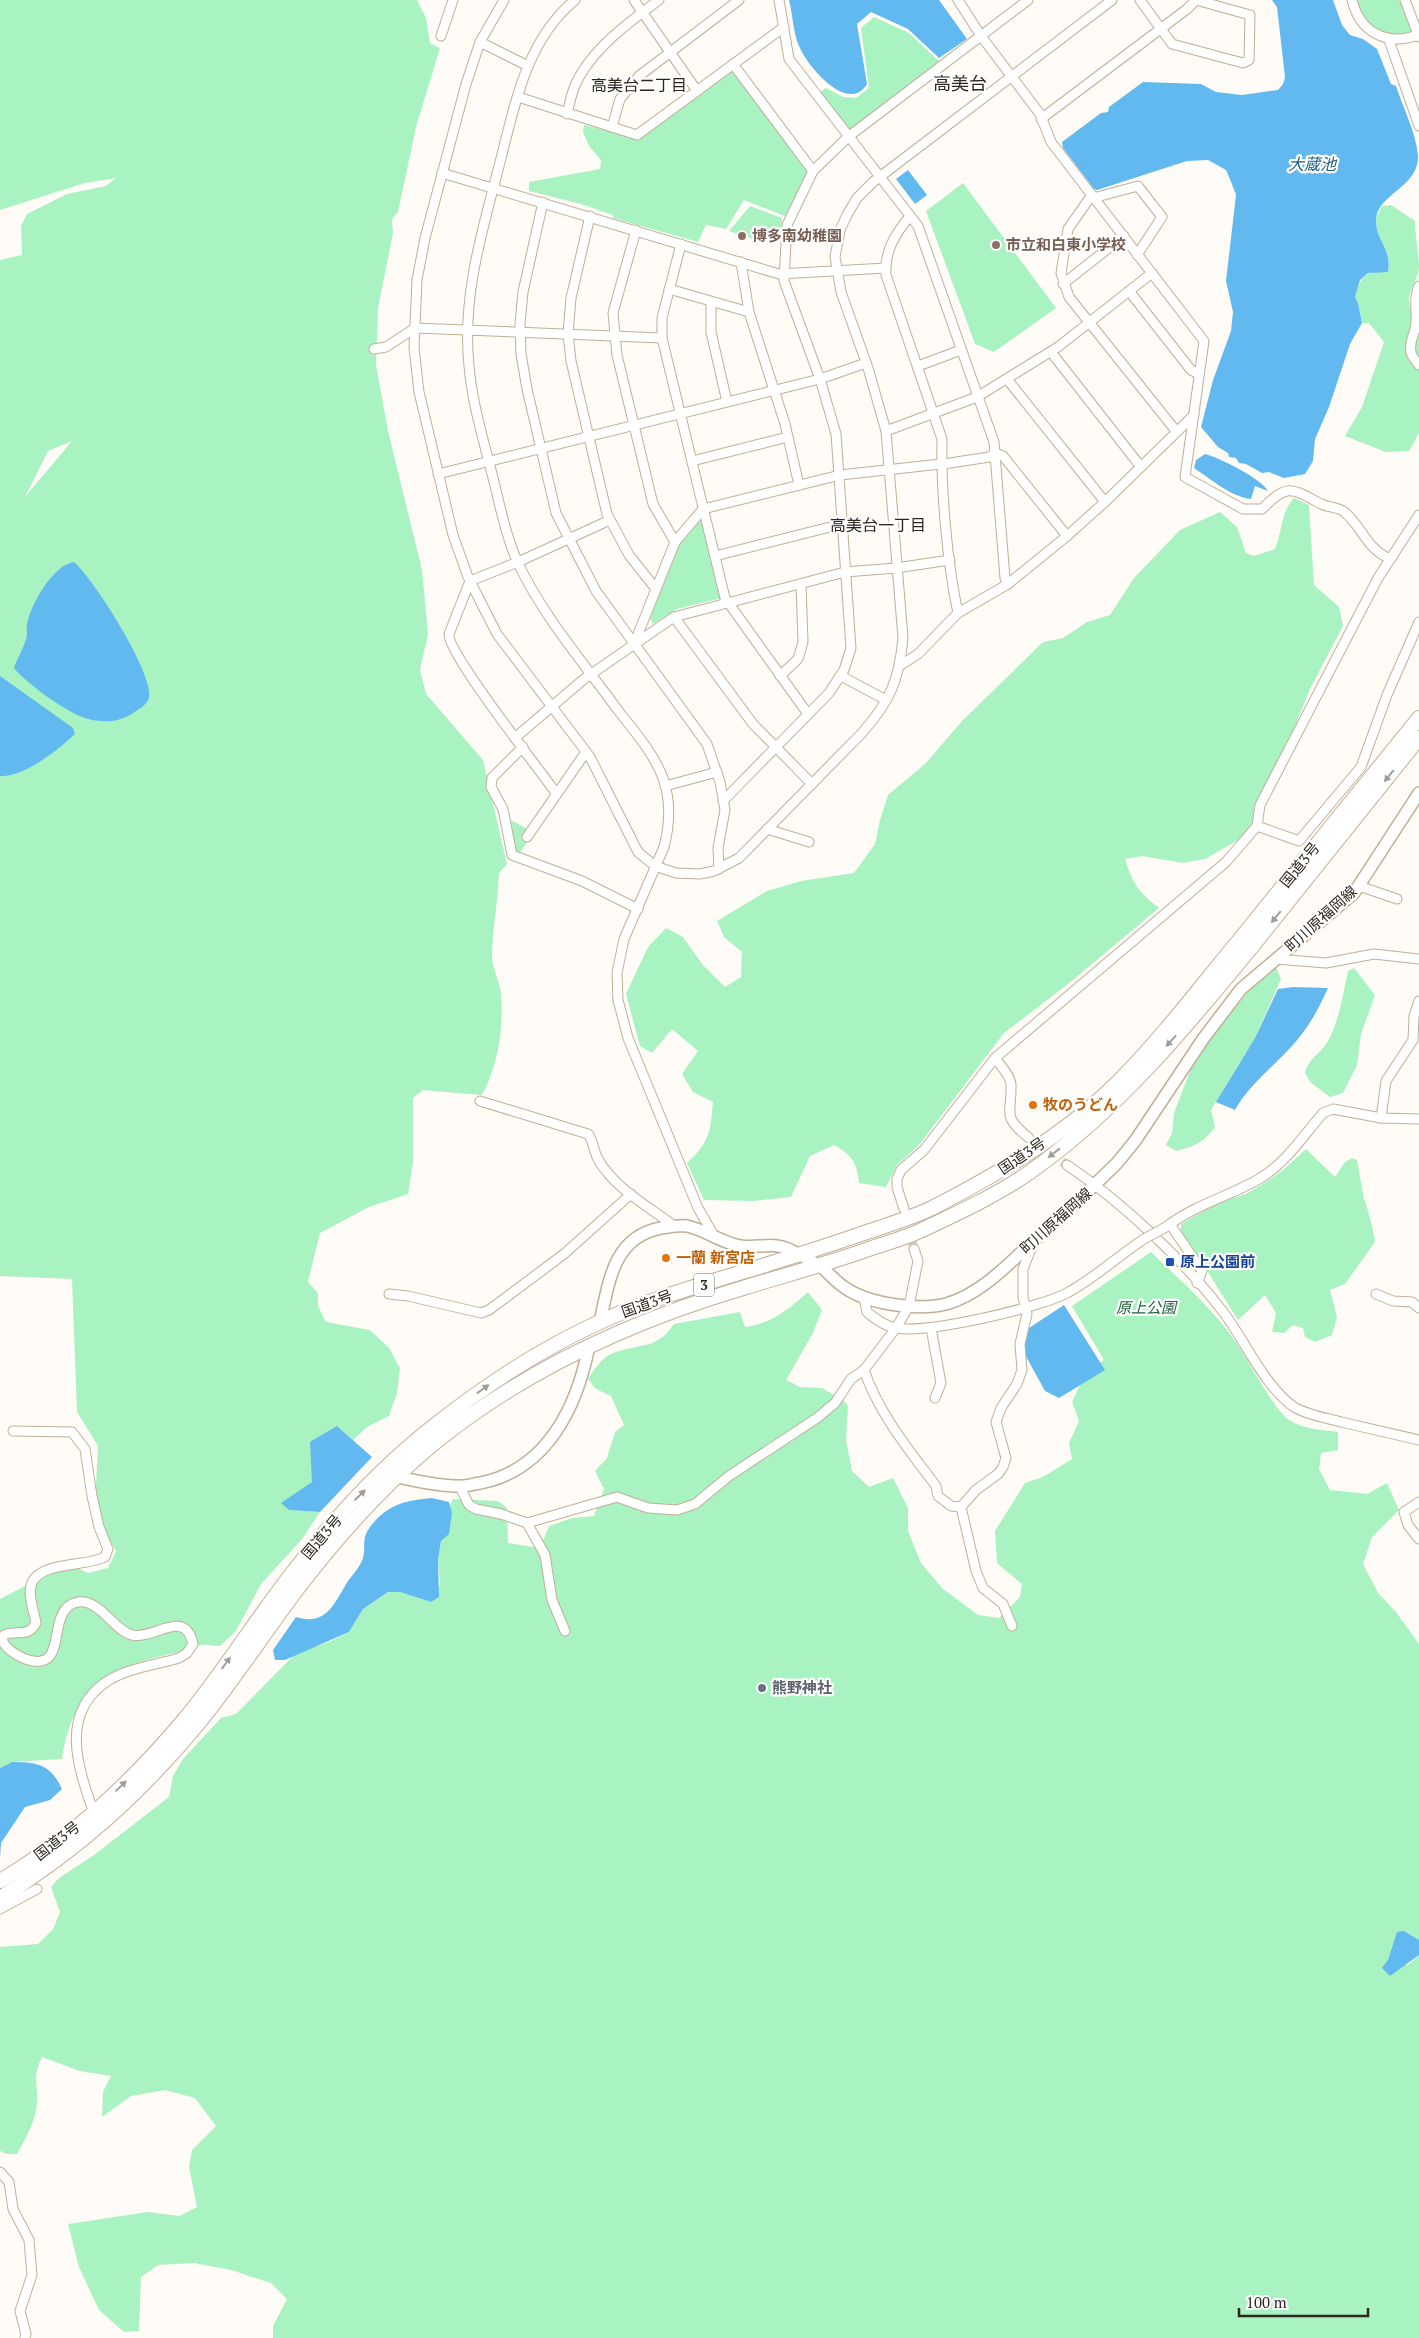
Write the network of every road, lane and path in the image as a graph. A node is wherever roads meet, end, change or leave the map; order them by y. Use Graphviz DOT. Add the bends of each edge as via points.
graph roads {
  1 [pos="453,0"];
  2 [pos="504,0"];
  3 [pos="575,0"];
  4 [pos="634,0"];
  5 [pos="659,0"];
  6 [pos="739,0"];
  7 [pos="779,0"];
  8 [pos="958,0"];
  9 [pos="1112,0"];
  10 [pos="1140,0"];
  11 [pos="1352,0"];
  12 [pos="1405,0"];
  13 [pos="1022,2"];
  14 [pos="642,12"];
  15 [pos="1415,14"];
  16 [pos="784,27"];
  17 [pos="1161,29"];
  18 [pos="441,36"];
  19 [pos="981,36"];
  20 [pos="1419,36"];
  21 [pos="1389,40"];
  22 [pos="480,42"];
  23 [pos="670,52"];
  24 [pos="733,64"];
  25 [pos="528,66"];
  26 [pos="1012,76"];
  27 [pos="697,90"];
  28 [pos="518,97"];
  29 [pos="567,114"];
  30 [pos="1042,119"];
  31 [pos="1419,126"];
  32 [pos="612,128"];
  33 [pos="848,136"];
  34 [pos="813,172"];
  35 [pos="442,173"];
  36 [pos="879,177"];
  37 [pos="493,188"];
  38 [pos="1093,198"];
  39 [pos="543,202"];
  40 [pos="590,216"];
  41 [pos="910,216"];
  42 [pos="636,230"];
  43 [pos="1124,236"];
  44 [pos="681,244"];
  45 [pos="1137,255"];
  46 [pos="741,262"];
  47 [pos="886,268"];
  48 [pos="836,272"];
  49 [pos="1152,273"];
  50 [pos="785,274"];
  51 [pos="1064,284"];
  52 [pos="1419,286"];
  53 [pos="669,289"];
  54 [pos="1129,291"];
  55 [pos="711,302"];
  56 [pos="749,312"];
  57 [pos="1089,322"];
  58 [pos="415,328"];
  59 [pos="467,329"];
  60 [pos="520,332"];
  61 [pos="568,334"];
  62 [pos="615,336"];
  63 [pos="662,338"];
  64 [pos="374,350"];
  65 [pos="961,350"];
  66 [pos="1051,352"];
  67 [pos="866,363"];
  68 [pos="1419,365"];
  69 [pos="918,366"];
  70 [pos="1199,374"];
  71 [pos="820,379"];
  72 [pos="1007,379"];
  73 [pos="774,390"];
  74 [pos="977,397"];
  75 [pos="727,402"];
  76 [pos="934,413"];
  77 [pos="680,414"];
  78 [pos="1194,416"];
  79 [pos="633,426"];
  80 [pos="886,430"];
  81 [pos="1176,431"];
  82 [pos="588,437"];
  83 [pos="788,437"];
  84 [pos="542,448"];
  85 [pos="995,453"];
  86 [pos="489,462"];
  87 [pos="692,462"];
  88 [pos="942,462"];
  89 [pos="1140,467"];
  90 [pos="889,471"];
  91 [pos="438,474"];
  92 [pos="840,475"];
  93 [pos="800,485"];
  94 [pos="1105,502"];
  95 [pos="703,509"];
  96 [pos="1419,514"];
  97 [pos="610,520"];
  98 [pos="842,524"];
  99 [pos="1067,536"];
  100 [pos="568,537"];
  101 [pos="675,542"];
  102 [pos="715,556"];
  103 [pos="1392,557"];
  104 [pos="950,560"];
  105 [pos="518,562"];
  106 [pos="896,568"];
  107 [pos="845,572"];
  108 [pos="470,581"];
  109 [pos="801,584"];
  110 [pos="1008,584"];
  111 [pos="656,589"];
  112 [pos="727,602"];
  113 [pos="958,613"];
  114 [pos="674,617"];
  115 [pos="1419,622"];
  116 [pos="634,644"];
  117 [pos="901,665"];
  118 [pos="592,674"];
  119 [pos="780,676"];
  120 [pos="841,676"];
  121 [pos="886,700"];
  122 [pos="550,706"];
  123 [pos="808,714"];
  124 [pos="1419,718"];
  125 [pos="516,737"];
  126 [pos="1419,738"];
  127 [pos="523,747"];
  128 [pos="776,747"];
  129 [pos="586,752"];
  130 [pos="717,772"];
  131 [pos="812,784"];
  132 [pos="665,786"];
  133 [pos="556,793"];
  134 [pos="1419,793"];
  135 [pos="723,801"];
  136 [pos="1257,826"];
  137 [pos="768,829"];
  138 [pos="527,837"];
  139 [pos="809,842"];
  140 [pos="655,866"];
  141 [pos="719,869"];
  142 [pos="1359,886"];
  143 [pos="1397,900"];
  144 [pos="638,909"];
  145 [pos="1276,958"];
  146 [pos="1419,959"];
  147 [pos="1419,1001"];
  148 [pos="995,1058"];
  149 [pos="480,1101"];
  150 [pos="1380,1118"];
  151 [pos="1419,1119"];
  152 [pos="1029,1138"];
  153 [pos="1067,1164"];
  154 [pos="1096,1184"];
  155 [pos="631,1194"];
  156 [pos="904,1209"];
  157 [pos="1168,1225"];
  158 [pos="674,1226"];
  159 [pos="713,1234"];
  160 [pos="1035,1240"];
  161 [pos="914,1249"];
  162 [pos="798,1255"];
  163 [pos="820,1266"];
  164 [pos="1197,1283"];
  165 [pos="389,1294"];
  166 [pos="1376,1294"];
  167 [pos="864,1297"];
  168 [pos="909,1306"];
  169 [pos="1026,1308"];
  170 [pos="1419,1308"];
  171 [pos="600,1322"];
  172 [pos="896,1328"];
  173 [pos="931,1328"];
  174 [pos="589,1346"];
  175 [pos="864,1370"];
  176 [pos="935,1398"];
  177 [pos="13,1431"];
  178 [pos="1419,1440"];
  179 [pos="398,1477"];
  180 [pos="460,1487"];
  181 [pos="1419,1502"];
  182 [pos="961,1507"];
  183 [pos="527,1523"];
  184 [pos="1419,1538"];
  185 [pos="1012,1626"];
  186 [pos="565,1631"];
  187 [pos="94,1812"];
  188 [pos="99,1828"];
  189 [pos="0,1881"];
  190 [pos="37,1889"];
  191 [pos="0,1898"];
  192 [pos="0,1909"];
  193 [pos="0,2172"];
  194 [pos="25,2338"];
  1 -- 18 [label="street"];
  2 -- 22 [label="street"];
  3 -- 25 [label="street" via="549,26"];
  4 -- 14 [label="street"];
  5 -- 14 [label="street"];
  6 -- 23 [label="street"];
  7 -- 16 [label="street"];
  8 -- 19 [label="street"];
  9 -- 26 [label="street"];
  10 -- 17 [label="street"];
  11 -- 21 [label="street" via="1360,23"];
  12 -- 15 [label="street"];
  13 -- 19 [label="street"];
  14 -- 23 [label="street"];
  14 -- 29 [label="street" via="594,56 575,86"];
  15 -- 20 [label="street"];
  16 -- 24 [label="street"];
  16 -- 33 [label="street" via="789,59"];
  17 -- 17 [label="street" via="1172,44 1243,63 1249,60 1250,15 1196,0"];
  17 -- 30 [label="street"];
  19 -- 26 [label="street"];
  19 -- 33 [label="street"];
  20 -- 21 [label="street"];
  21 -- 31 [label="street"];
  22 -- 25 [label="street"];
  22 -- 35 [label="street"];
  23 -- 27 [label="street"];
  23 -- 32 [label="street" via="639,76 620,99"];
  24 -- 27 [label="street"];
  24 -- 34 [label="street"];
  25 -- 28 [label="street"];
  26 -- 30 [label="street"];
  26 -- 36 [label="street"];
  27 -- 32 [label="street" via="637,134"];
  28 -- 29 [label="street"];
  28 -- 37 [label="street"];
  29 -- 32 [label="street"];
  30 -- 38 [label="street" via="1051,142"];
  33 -- 34 [label="street"];
  33 -- 36 [label="street"];
  34 -- 50 [label="street" via="788,225"];
  35 -- 37 [label="street"];
  35 -- 58 [label="street" via="417,280"];
  36 -- 41 [label="street"];
  36 -- 48 [label="street" via="857,198 847,215 838,239"];
  37 -- 39 [label="street"];
  37 -- 59 [label="street" via="475,255"];
  38 -- 43 [label="street"];
  38 -- 45 [label="street" via="1138,186 1146,196 1162,217"];
  38 -- 51 [label="street" via="1068,229 1061,272"];
  39 -- 40 [label="street"];
  39 -- 60 [label="street" via="523,292"];
  40 -- 42 [label="street"];
  40 -- 61 [label="street" via="571,298"];
  41 -- 47 [label="street" via="893,237"];
  41 -- 65 [label="street" via="918,226"];
  42 -- 44 [label="street"];
  42 -- 62 [label="street" via="613,313"];
  43 -- 45 [label="street"];
  43 -- 51 [label="street"];
  44 -- 46 [label="street"];
  44 -- 53 [label="street"];
  45 -- 49 [label="street"];
  46 -- 50 [label="street"];
  46 -- 56 [label="street"];
  47 -- 48 [label="street"];
  47 -- 69 [label="street"];
  48 -- 50 [label="street"];
  48 -- 67 [label="street"];
  49 -- 54 [label="street"];
  49 -- 70 [label="street" via="1204,341"];
  50 -- 71 [label="street" via="784,281"];
  51 -- 57 [label="street" via="1069,297"];
  52 -- 68 [label="street" via="1415,298 1416,328 1410,354"];
  53 -- 55 [label="street"];
  53 -- 63 [label="street" via="662,318"];
  54 -- 57 [label="street"];
  54 -- 70 [label="street" via="1191,370"];
  55 -- 56 [label="street"];
  55 -- 75 [label="street" via="711,332"];
  56 -- 73 [label="street"];
  57 -- 66 [label="street"];
  57 -- 81 [label="street"];
  58 -- 59 [label="street"];
  58 -- 64 [label="street"];
  58 -- 91 [label="street" via="419,392"];
  59 -- 60 [label="street"];
  59 -- 86 [label="street" via="474,404"];
  60 -- 61 [label="street"];
  60 -- 84 [label="street" via="527,389"];
  61 -- 62 [label="street"];
  61 -- 82 [label="street"];
  62 -- 63 [label="street"];
  62 -- 79 [label="street"];
  63 -- 77 [label="street"];
  65 -- 69 [label="street"];
  65 -- 74 [label="street"];
  66 -- 72 [label="street"];
  66 -- 89 [label="street"];
  67 -- 71 [label="street"];
  67 -- 80 [label="street"];
  69 -- 76 [label="street"];
  70 -- 78 [label="street"];
  71 -- 73 [label="street"];
  71 -- 92 [label="street" via="836,434"];
  72 -- 74 [label="street"];
  72 -- 94 [label="street"];
  73 -- 75 [label="street"];
  73 -- 83 [label="street"];
  74 -- 76 [label="street"];
  74 -- 85 [label="street"];
  75 -- 77 [label="street"];
  76 -- 80 [label="street"];
  76 -- 88 [label="street" via="942,439"];
  77 -- 79 [label="street"];
  77 -- 87 [label="street"];
  78 -- 81 [label="street"];
  78 -- 103 [label="street" via="1185,477 1243,509 1262,509 1276,494 1300,491 1322,504 1343,511 1372,548 1388,558"];
  79 -- 82 [label="street"];
  79 -- 101 [label="street" via="653,504"];
  80 -- 90 [label="street"];
  81 -- 89 [label="street"];
  82 -- 84 [label="street"];
  82 -- 97 [label="street"];
  83 -- 87 [label="street"];
  83 -- 93 [label="street"];
  84 -- 86 [label="street"];
  84 -- 100 [label="street" via="556,513"];
  85 -- 88 [label="street" via="989,457"];
  85 -- 99 [label="street" via="1003,456"];
  85 -- 110 [label="street"];
  86 -- 91 [label="street"];
  86 -- 105 [label="street"];
  87 -- 95 [label="street"];
  88 -- 90 [label="street"];
  88 -- 104 [label="street"];
  89 -- 94 [label="street"];
  90 -- 92 [label="street"];
  90 -- 106 [label="street"];
  91 -- 108 [label="street" via="453,535"];
  92 -- 93 [label="street"];
  92 -- 98 [label="street"];
  93 -- 95 [label="street"];
  94 -- 99 [label="street"];
  95 -- 101 [label="street"];
  95 -- 102 [label="street"];
  96 -- 103 [label="street"];
  97 -- 100 [label="street"];
  97 -- 111 [label="street" via="629,555"];
  98 -- 102 [label="street"];
  98 -- 107 [label="street"];
  99 -- 110 [label="street"];
  100 -- 105 [label="street"];
  100 -- 116 [label="street" via="596,591"];
  101 -- 111 [label="street"];
  102 -- 112 [label="street"];
  103 -- 136 [label="street" via="1365,602 1260,806"];
  104 -- 106 [label="street"];
  104 -- 113 [label="street"];
  105 -- 108 [label="street"];
  105 -- 118 [label="street" via="537,597"];
  106 -- 107 [label="street"];
  106 -- 117 [label="street"];
  107 -- 109 [label="street"];
  107 -- 120 [label="street" via="851,648"];
  108 -- 122 [label="street" via="496,634"];
  108 -- 125 [label="street" via="449,634 450,642"];
  109 -- 112 [label="street"];
  109 -- 119 [label="street" via="803,642 798,659"];
  110 -- 113 [label="street"];
  111 -- 116 [label="street"];
  112 -- 114 [label="street"];
  112 -- 119 [label="street"];
  113 -- 117 [label="street" via="918,654"];
  114 -- 116 [label="street"];
  114 -- 128 [label="street" via="753,724"];
  115 -- 136 [label="street" via="1386,695 1361,767 1299,841"];
  116 -- 118 [label="street"];
  116 -- 130 [label="street" via="698,729"];
  117 -- 121 [label="street"];
  118 -- 122 [label="street"];
  118 -- 132 [label="street" via="652,756"];
  119 -- 123 [label="street"];
  120 -- 121 [label="street"];
  120 -- 123 [label="street"];
  121 -- 131 [label="street" via="862,733"];
  122 -- 125 [label="street"];
  122 -- 129 [label="street"];
  123 -- 128 [label="street"];
  124 -- 162 [label="highway, 国道3号 / 3" via="1192,998 1118,1082 1078,1118 1006,1169 925,1211"];
  125 -- 127 [label="street"];
  126 -- 163 [label="highway, 国道3号 / 3, one-way" via="1215,992 1125,1092 1093,1122 1028,1174 971,1206 915,1234"];
  127 -- 133 [label="street"];
  127 -- 144 [label="street" via="492,778 491,787 503,808 512,856 582,881"];
  128 -- 131 [label="street"];
  128 -- 135 [label="street"];
  129 -- 133 [label="street"];
  129 -- 140 [label="street" via="600,774 629,839 638,852"];
  130 -- 132 [label="street"];
  130 -- 135 [label="street"];
  131 -- 137 [label="street"];
  132 -- 140 [label="street" via="668,830"];
  133 -- 138 [label="street"];
  134 -- 142 [label="main road, 町川原福岡線"];
  135 -- 141 [label="street" via="725,810 718,848"];
  136 -- 148 [label="street" via="1226,862"];
  137 -- 139 [label="street"];
  137 -- 141 [label="street" via="739,858"];
  140 -- 141 [label="street" via="676,873 700,874"];
  140 -- 144 [label="street"];
  142 -- 143 [label="street"];
  142 -- 145 [label="main road, 町川原福岡線" via="1343,904"];
  144 -- 159 [label="street" via="622,948 617,973 618,1000 628,1038 698,1208"];
  145 -- 146 [label="street" via="1326,963 1374,954"];
  145 -- 154 [label="main road, 町川原福岡線" via="1241,989 1131,1147"];
  147 -- 150 [label="street" via="1414,1016 1413,1040 1386,1080"];
  148 -- 152 [label="street" via="1011,1083 1008,1107 1012,1124"];
  148 -- 156 [label="street" via="924,1150 901,1170 897,1187"];
  149 -- 155 [label="street" via="588,1134 597,1158"];
  150 -- 151 [label="street"];
  150 -- 157 [label="street" via="1333,1109 1323,1113 1278,1165 1261,1178 1210,1200"];
  153 -- 154 [label="street"];
  154 -- 160 [label="main road, 町川原福岡線"];
  154 -- 164 [label="street" via="1147,1229"];
  155 -- 158 [label="street"];
  155 -- 165 [label="street" via="564,1254 489,1310 481,1313"];
  157 -- 164 [label="street" via="1202,1271"];
  157 -- 169 [label="street, bridge" via="1065,1294"];
  158 -- 159 [label="main road, 町川原福岡線"];
  158 -- 171 [label="main road, 町川原福岡線" via="640,1235 626,1246 616,1261"];
  159 -- 162 [label="main road, 町川原福岡線" via="735,1245 754,1249 776,1245"];
  160 -- 168 [label="main road, 町川原福岡線" via="970,1293 946,1304"];
  160 -- 169 [label="street" via="1023,1269"];
  161 -- 168 [label="street" via="918,1261"];
  162 -- 163 [label="main road, 町川原福岡線"];
  162 -- 171 [label="highway, 国道3号 / 3" via="660,1298"];
  163 -- 167 [label="main road, 町川原福岡線" via="844,1287"];
  163 -- 174 [label="highway, 国道3号 / 3" via="691,1303"];
  164 -- 178 [label="street" via="1223,1312 1281,1395 1295,1407 1332,1420"];
  166 -- 170 [label="street" via="1392,1301 1412,1302"];
  167 -- 168 [label="main road, 町川原福岡線"];
  167 -- 172 [label="street" via="866,1312 879,1322"];
  168 -- 172 [label="street"];
  169 -- 173 [label="street"];
  169 -- 182 [label="street" via="1020,1344 1022,1370 1017,1384 1000,1408 996,1422 1006,1458 1003,1467"];
  187 -- 171 [label="highway, 国道3号 / 3, one-way" via="185,1718 291,1574 356,1497 430,1428 489,1384"];
  172 -- 173 [label="street"];
  172 -- 175 [label="street"];
  173 -- 176 [label="street" via="941,1383"];
  174 -- 179 [label="highway, 国道3号 / 3" via="496,1396 431,1446"];
  174 -- 180 [label="main road" via="584,1371 557,1433 535,1458 504,1476"];
  175 -- 182 [label="street" via="868,1385 892,1427 936,1486 938,1496 951,1506"];
  175 -- 183 [label="street" via="851,1379 835,1403 817,1418 729,1476 695,1504 677,1510 648,1508 617,1497"];
  177 -- 187 [label="street" via="72,1432 85,1449 99,1528 108,1549 105,1557 95,1562 54,1567 36,1578 30,1595 36,1623 25,1634 10,1632 4,1635 5,1647 24,1658 38,1662 46,1660 52,1654 62,1612 68,1606 84,1602 132,1635 179,1626 186,1629 193,1644 179,1658 106,1682 84,1708 76,1726 75,1740"];
  179 -- 180 [label="main road"];
  179 -- 188 [label="highway, 国道3号 / 3" via="332,1545 200,1721 135,1795"];
  180 -- 183 [label="street" via="469,1505 476,1509"];
  181 -- 184 [label="street" via="1404,1512 1408,1525"];
  182 -- 185 [label="street" via="983,1588 1003,1604"];
  183 -- 186 [label="street" via="545,1555 552,1600"];
  187 -- 188 [label="street"];
  187 -- 189 [label="highway, 国道3号 / 3" via="54,1846"];
  188 -- 191 [label="highway, 国道3号 / 3"];
  190 -- 192 [label="street"];
  193 -- 194 [label="street" via="9,2182 32,2275 20,2311"];
}
